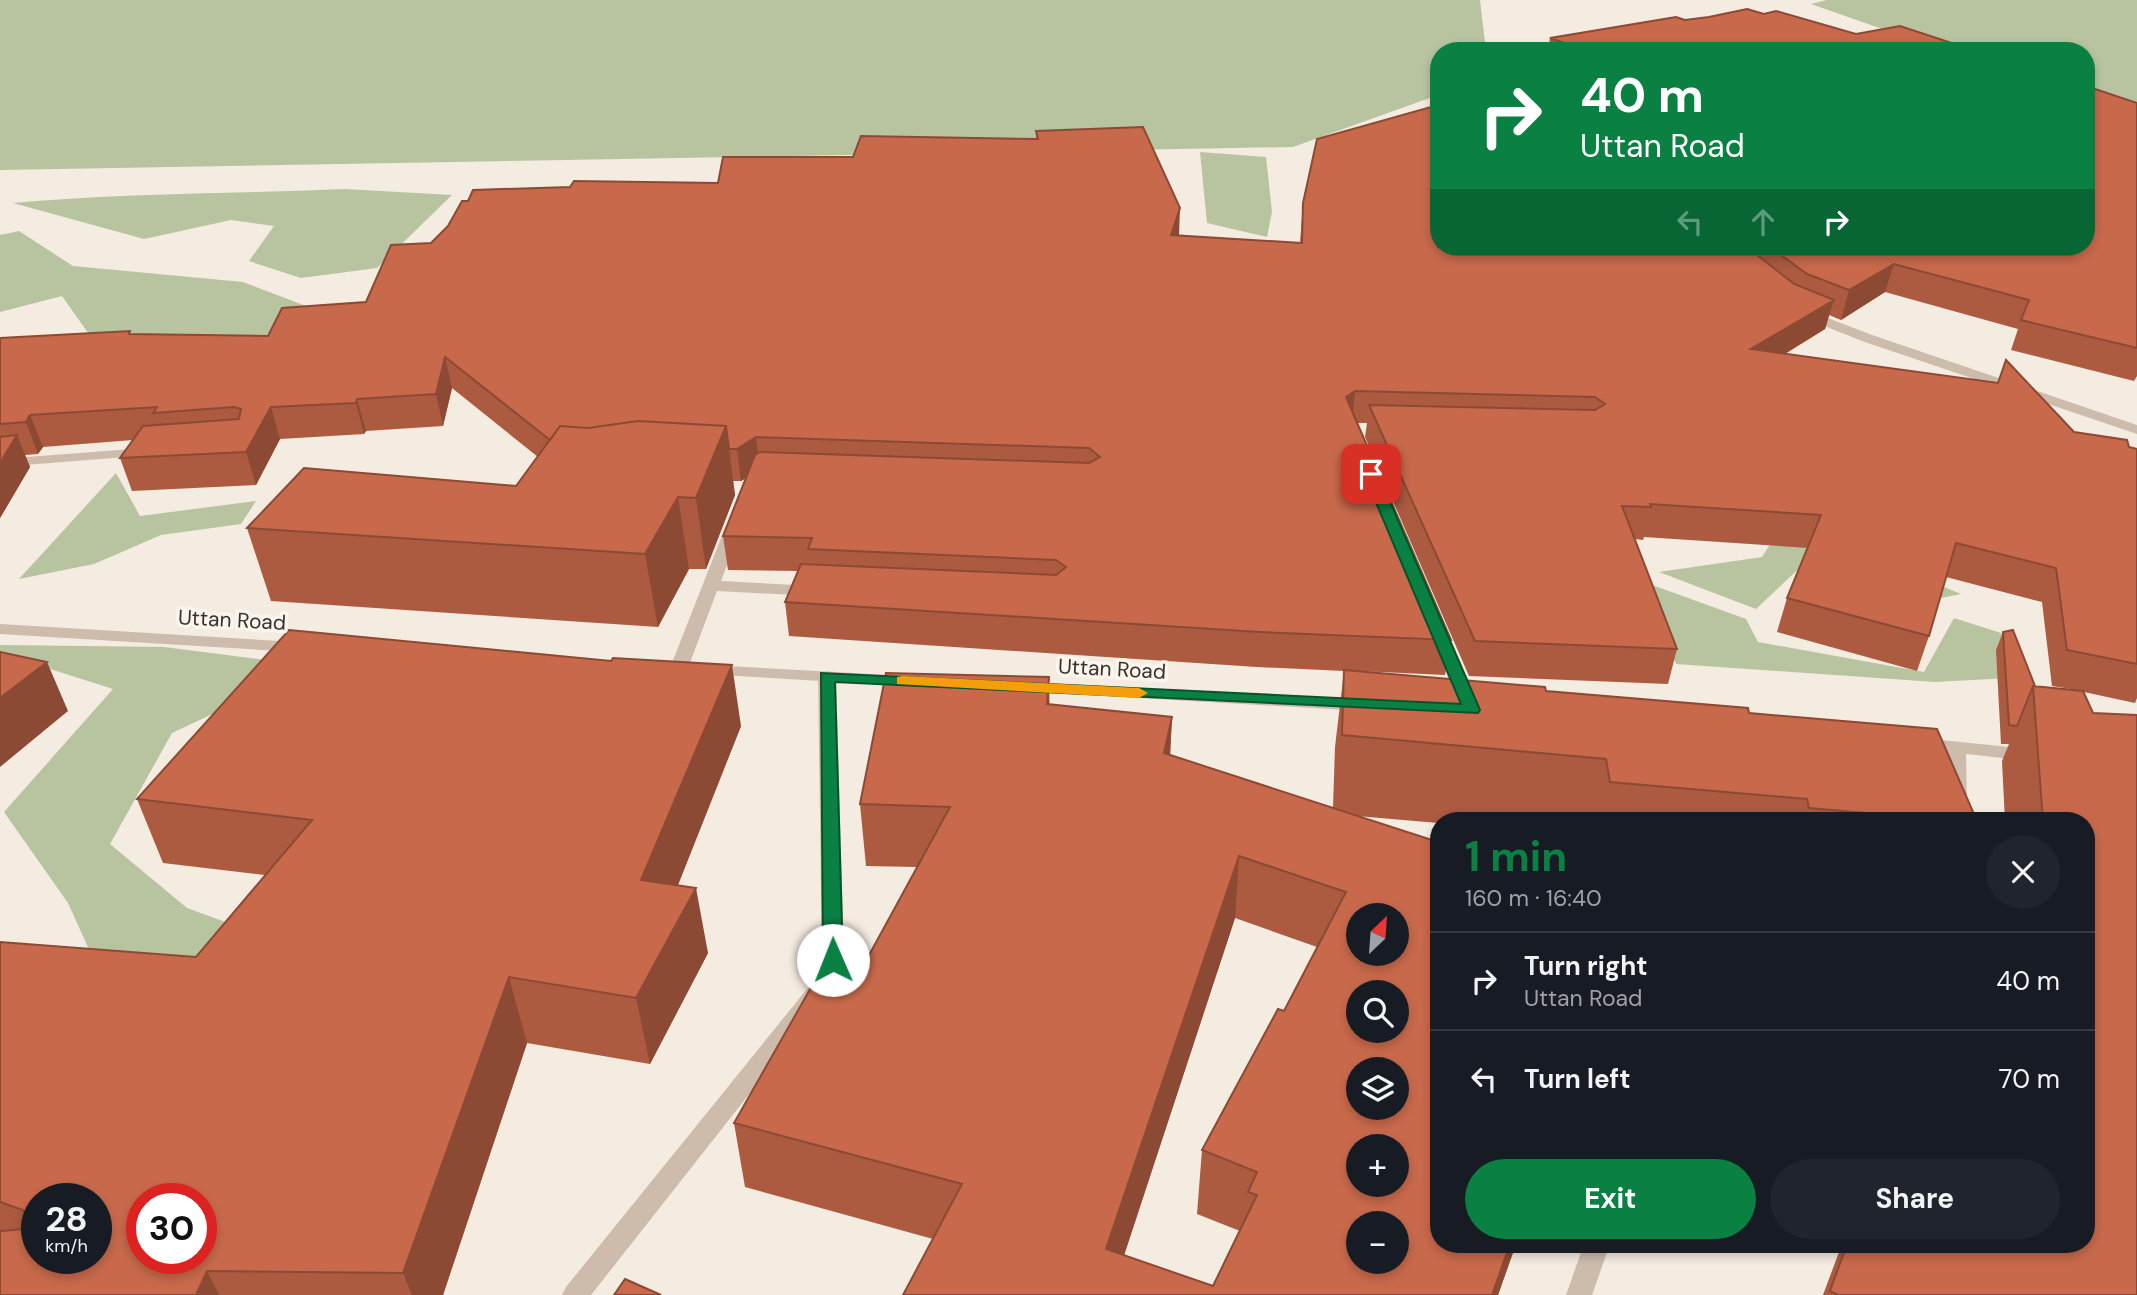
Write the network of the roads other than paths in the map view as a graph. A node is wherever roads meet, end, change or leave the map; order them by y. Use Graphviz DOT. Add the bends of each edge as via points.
graph roads {
  1 [pos="1793,308"];
  2 [pos="2137,430"];
  3 [pos="163,451"];
  4 [pos="0,463"];
  5 [pos="738,513"];
  6 [pos="711,586"];
  7 [pos="835,592"];
  8 [pos="1434,626"];
  9 [pos="0,629"];
  10 [pos="314,648"];
  11 [pos="827,676"];
  12 [pos="924,682"];
  13 [pos="1007,686"];
  14 [pos="1377,705"];
  15 [pos="1445,709"];
  16 [pos="1903,743"];
  17 [pos="1957,748"];
  18 [pos="2054,757"];
  19 [pos="1957,812"];
  20 [pos="1594,1253"];
  21 [pos="575,1295"];
  22 [pos="1579,1295"];
  1 -- 2 [label="street" via="1867,338"];
  3 -- 4 [label="street"];
  5 -- 6 [label="street"];
  6 -- 7 [label="street"];
  6 -- 11 [label="street" via="673,668"];
  8 -- 15 [label="street" via="1478,710"];
  9 -- 10 [label="street, Uttan Road"];
  11 -- 12 [label="street"];
  11 -- 21 [label="street" via="833,960 820,988"];
  13 -- 14 [label="street, Uttan Road"];
  16 -- 17 [label="street"];
  17 -- 18 [label="street"];
  17 -- 19 [label="street"];
  20 -- 22 [label="street"];
}
